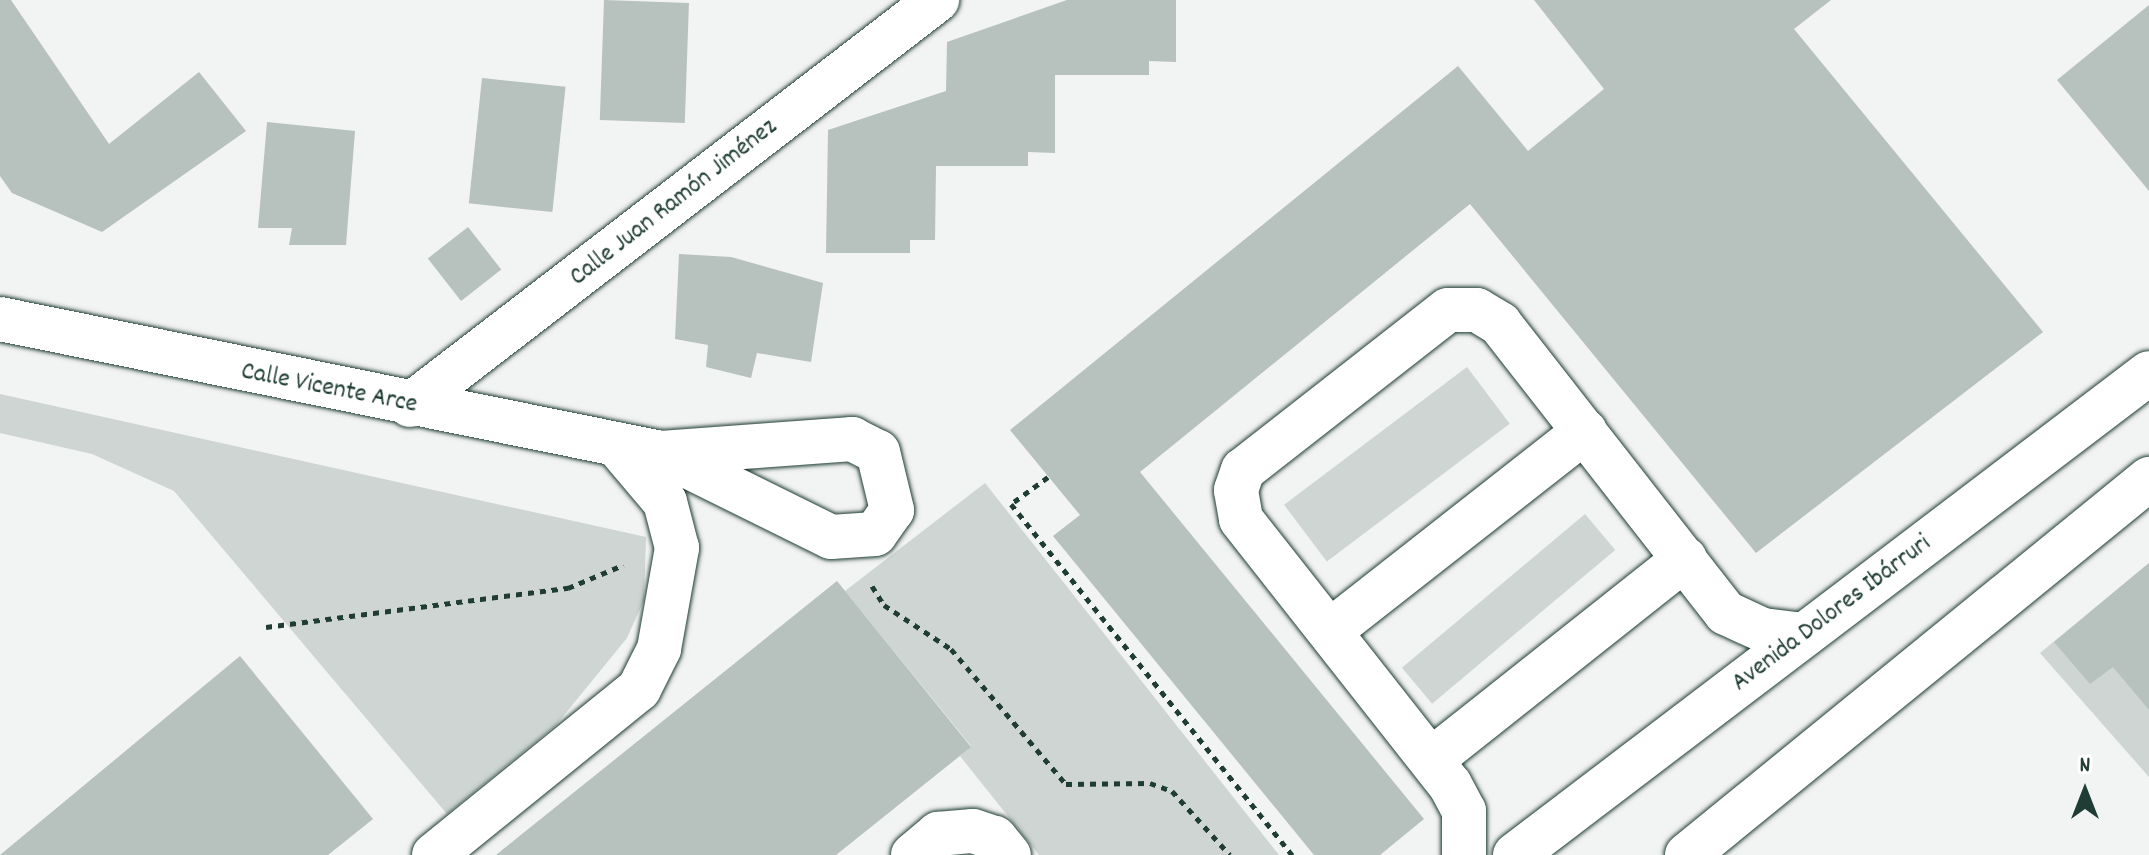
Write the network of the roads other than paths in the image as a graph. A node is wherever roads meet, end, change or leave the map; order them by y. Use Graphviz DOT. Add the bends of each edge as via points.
graph roads {
  1 [pos="937,0"];
  2 [pos="0,319"];
  3 [pos="2149,373"];
  4 [pos="410,405"];
  5 [pos="1585,431"];
  6 [pos="616,444"];
  7 [pos="661,453"];
  8 [pos="2149,479"];
  9 [pos="1685,559"];
  10 [pos="1330,631"];
  11 [pos="1804,635"];
  12 [pos="1431,760"];
  13 [pos="434,855"];
  14 [pos="913,855"];
  15 [pos="1009,855"];
  16 [pos="1464,855"];
  17 [pos="1515,855"];
  18 [pos="1687,855"];
  1 -- 4 [label="street, Calle Juan Ramón Jiménez"];
  2 -- 4 [label="street, Calle Vicente Arce"];
  3 -- 11 [label="street, Avenida Dolores Ibárruri"];
  4 -- 6 [label="street, Calle Vicente Arce"];
  5 -- 9 [label="street"];
  5 -- 10 [label="street"];
  5 -- 10 [label="street" via="1500,324 1477,310 1448,310 1243,470 1236,490 1241,519"];
  6 -- 7 [label="street, Calle Vicente Arce"];
  6 -- 13 [label="street" via="665,502 677,548 659,649 639,689"];
  7 -- 7 [label="street" via="831,537 862,539 892,510 887,470 867,443 840,438"];
  8 -- 18 [label="street"];
  9 -- 11 [label="street" via="1726,613 1763,630"];
  9 -- 12 [label="street"];
  10 -- 12 [label="street"];
  11 -- 17 [label="street, Avenida Dolores Ibárruri"];
  12 -- 16 [label="street" via="1464,811"];
  14 -- 15 [label="street" via="938,834 973,831 995,838"];
}
